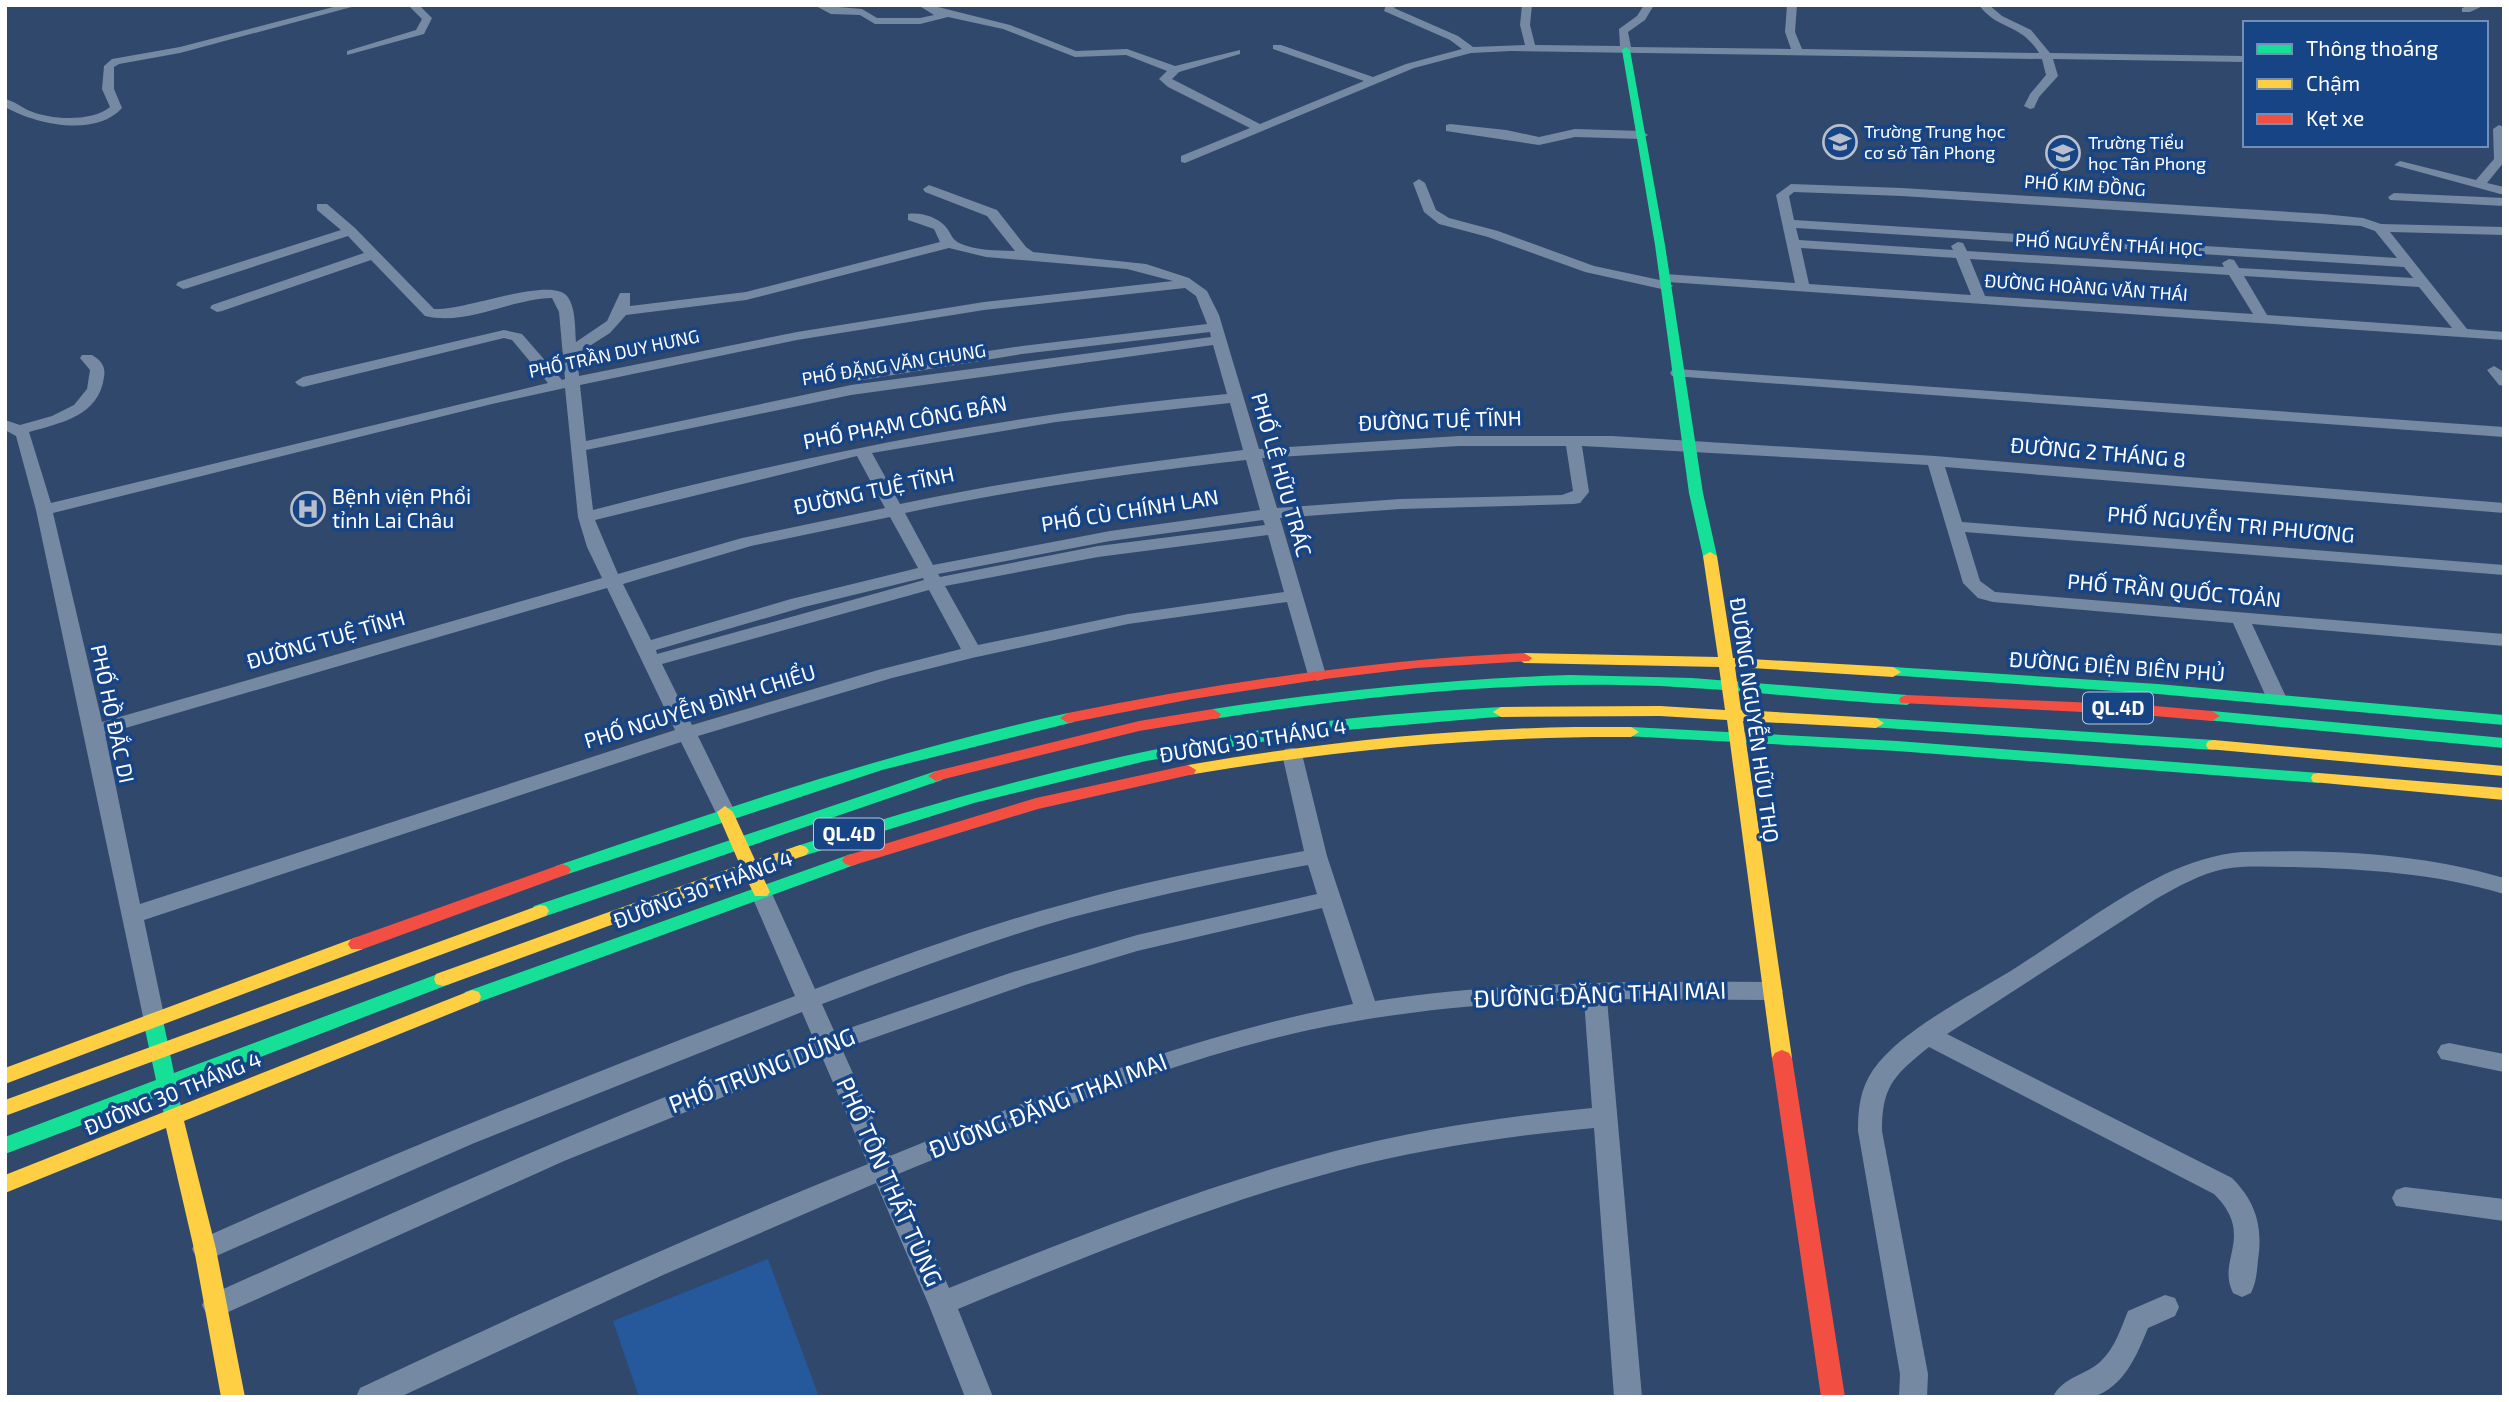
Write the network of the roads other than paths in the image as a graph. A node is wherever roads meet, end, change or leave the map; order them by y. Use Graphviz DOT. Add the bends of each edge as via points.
graph roads {
  1 [pos="354,5"];
  2 [pos="413,5"];
  3 [pos="819,5"];
  4 [pos="923,5"];
  5 [pos="1391,5"];
  6 [pos="1527,5"];
  7 [pos="1649,5"];
  8 [pos="1791,5"];
  9 [pos="1984,5"];
  10 [pos="2480,5"];
  11 [pos="2466,10"];
  12 [pos="950,14"];
  13 [pos="1277,47"];
  14 [pos="1531,49"];
  15 [pos="1471,50"];
  16 [pos="1626,50"];
  17 [pos="1236,52"];
  18 [pos="1798,52"];
  19 [pos="351,53"];
  20 [pos="2045,55"];
  21 [pos="2240,59"];
  22 [pos="1175,70"];
  23 [pos="1371,80"];
  24 [pos="5,102"];
  25 [pos="2030,106"];
  26 [pos="1259,128"];
  27 [pos="1450,128"];
  28 [pos="2496,129"];
  29 [pos="1642,135"];
  30 [pos="1185,159"];
  31 [pos="2400,165"];
  32 [pos="1419,183"];
  33 [pos="2479,185"];
  34 [pos="929,189"];
  35 [pos="2504,191"];
  36 [pos="2395,197"];
  37 [pos="2504,202"];
  38 [pos="322,207"];
  39 [pos="913,216"];
  40 [pos="1788,224"];
  41 [pos="2378,226"];
  42 [pos="350,231"];
  43 [pos="2504,231"];
  44 [pos="1953,235"];
  45 [pos="948,244"];
  46 [pos="1793,244"];
  47 [pos="2223,251"];
  48 [pos="373,255"];
  49 [pos="1029,255"];
  50 [pos="1962,256"];
  51 [pos="2407,263"];
  52 [pos="2234,272"];
  53 [pos="1665,282"];
  54 [pos="2422,283"];
  55 [pos="183,285"];
  56 [pos="1193,287"];
  57 [pos="1803,288"];
  58 [pos="1980,300"];
  59 [pos="217,308"];
  60 [pos="2263,320"];
  61 [pos="2463,333"];
  62 [pos="1217,334"];
  63 [pos="2504,336"];
  64 [pos="569,352"];
  65 [pos="88,358"];
  66 [pos="1677,373"];
  67 [pos="303,382"];
  68 [pos="566,383"];
  69 [pos="1237,398"];
  70 [pos="12,427"];
  71 [pos="2504,432"];
  72 [pos="579,441"];
  73 [pos="1573,441"];
  74 [pos="1689,445"];
  75 [pos="862,450"];
  76 [pos="1254,454"];
  77 [pos="1936,461"];
  78 [pos="895,508"];
  79 [pos="2504,508"];
  80 [pos="44,510"];
  81 [pos="586,517"];
  82 [pos="1271,521"];
  83 [pos="1954,526"];
  84 [pos="2504,570"];
  85 [pos="932,576"];
  86 [pos="611,580"];
  87 [pos="1294,596"];
  88 [pos="2241,620"];
  89 [pos="2504,640"];
  90 [pos="972,652"];
  91 [pos="647,655"];
  92 [pos="1726,662"];
  93 [pos="1317,675"];
  94 [pos="1731,686"];
  95 [pos="2277,699"];
  96 [pos="1735,713"];
  97 [pos="2504,720"];
  98 [pos="94,731"];
  99 [pos="687,733"];
  100 [pos="1738,736"];
  101 [pos="1289,743"];
  102 [pos="2504,743"];
  103 [pos="2504,771"];
  104 [pos="2504,794"];
  105 [pos="725,812"];
  106 [pos="737,841"];
  107 [pos="1316,856"];
  108 [pos="748,867"];
  109 [pos="2504,886"];
  110 [pos="761,892"];
  111 [pos="1329,899"];
  112 [pos="133,915"];
  113 [pos="1595,991"];
  114 [pos="1771,991"];
  115 [pos="809,1000"];
  116 [pos="1366,1010"];
  117 [pos="153,1020"];
  118 [pos="1929,1036"];
  119 [pos="829,1044"];
  120 [pos="159,1051"];
  121 [pos="2449,1052"];
  122 [pos="2504,1063"];
  123 [pos="5,1076"];
  124 [pos="166,1084"];
  125 [pos="5,1108"];
  126 [pos="173,1115"];
  127 [pos="1605,1117"];
  128 [pos="5,1146"];
  129 [pos="883,1169"];
  130 [pos="5,1184"];
  131 [pos="2404,1198"];
  132 [pos="2504,1210"];
  133 [pos="205,1249"];
  134 [pos="2242,1285"];
  135 [pos="942,1303"];
  136 [pos="216,1305"];
  137 [pos="2165,1307"];
  138 [pos="233,1397"];
  139 [pos="370,1397"];
  140 [pos="979,1397"];
  141 [pos="1628,1397"];
  142 [pos="1833,1397"];
  143 [pos="1913,1397"];
  144 [pos="2067,1397"];
  1 -- 24 [label="street" via="189,48 116,61 109,66 107,82 116,108 102,117 85,121 34,116"];
  2 -- 19 [label="street" via="427,18 420,32"];
  3 -- 12 [label="street" via="862,12 875,21 924,20"];
  4 -- 12 [label="street"];
  5 -- 15 [label="street" via="1388,9"];
  6 -- 14 [label="street" via="1525,24"];
  7 -- 16 [label="street" via="1641,18 1623,31"];
  8 -- 18 [label="street" via="1790,32"];
  9 -- 20 [label="street" via="1994,19 2024,29"];
  10 -- 11 [label="street"];
  12 -- 22 [label="street" via="1006,27 1075,54 1123,52"];
  13 -- 23 [label="street"];
  14 -- 15 [label="street"];
  14 -- 16 [label="street"];
  15 -- 23 [label="street"];
  16 -- 18 [label="street"];
  16 -- 29 [label="main road, ĐƯỜNG NGUYỄN HỮU THỌ"];
  17 -- 22 [label="street"];
  18 -- 20 [label="street"];
  20 -- 21 [label="street"];
  20 -- 25 [label="street" via="2052,76"];
  22 -- 26 [label="street" via="1165,76 1172,85"];
  23 -- 26 [label="street"];
  26 -- 30 [label="street"];
  27 -- 29 [label="street" via="1539,141 1575,133"];
  28 -- 33 [label="street" via="2500,159"];
  29 -- 53 [label="main road, ĐƯỜNG NGUYỄN HỮU THỌ"];
  31 -- 33 [label="street"];
  32 -- 53 [label="street" via="1430,212 1444,220 1590,269"];
  33 -- 35 [label="street"];
  34 -- 49 [label="street" via="992,213"];
  36 -- 37 [label="street"];
  38 -- 42 [label="street"];
  39 -- 45 [label="street" via="942,228"];
  40 -- 41 [label="street, PHỐ KIM ĐỒNG" via="1782,195 1791,188 2309,217"];
  40 -- 44 [label="street, PHỐ NGUYỄN THÁI HỌC"];
  40 -- 46 [label="street"];
  41 -- 43 [label="street, PHỐ KIM ĐỒNG"];
  41 -- 51 [label="street"];
  42 -- 48 [label="street"];
  42 -- 55 [label="street"];
  44 -- 47 [label="street, PHỐ NGUYỄN THÁI HỌC"];
  44 -- 50 [label="street"];
  45 -- 49 [label="street"];
  45 -- 64 [label="street" via="746,296 624,303 611,326"];
  46 -- 50 [label="street, PHỐ NGUYỄN THÁI HỌC"];
  46 -- 57 [label="street"];
  47 -- 51 [label="street, PHỐ NGUYỄN THÁI HỌC"];
  47 -- 52 [label="street"];
  48 -- 59 [label="street"];
  48 -- 64 [label="street" via="435,314 555,294 566,312"];
  49 -- 56 [label="street" via="1130,264 1166,273"];
  50 -- 52 [label="street, PHỐ NGUYỄN THÁI HỌC"];
  50 -- 58 [label="street"];
  51 -- 54 [label="street"];
  52 -- 54 [label="street, PHỐ NGUYỄN THÁI HỌC"];
  52 -- 60 [label="street"];
  53 -- 57 [label="street, ĐƯỜNG HOÀNG VĂN THÁI"];
  53 -- 66 [label="main road, ĐƯỜNG NGUYỄN HỮU THỌ"];
  54 -- 61 [label="street"];
  56 -- 62 [label="street, PHỐ LÊ HỮU TRÁC" via="1206,301"];
  56 -- 68 [label="street, PHỐ TRẦN DUY HƯNG" via="913,316"];
  57 -- 58 [label="street, ĐƯỜNG HOÀNG VĂN THÁI"];
  58 -- 60 [label="street, ĐƯỜNG HOÀNG VĂN THÁI"];
  60 -- 61 [label="street, ĐƯỜNG HOÀNG VĂN THÁI"];
  61 -- 63 [label="street, ĐƯỜNG HOÀNG VĂN THÁI"];
  62 -- 69 [label="street, PHỐ LÊ HỮU TRÁC"];
  62 -- 72 [label="street, PHỐ ĐẶNG VĂN CHUNG" via="909,374"];
  64 -- 68 [label="street"];
  65 -- 70 [label="street" via="97,370 91,400 76,411"];
  66 -- 71 [label="street"];
  66 -- 74 [label="main road, ĐƯỜNG NGUYỄN HỮU THỌ"];
  67 -- 68 [label="street" via="504,334 517,337"];
  68 -- 72 [label="street"];
  68 -- 80 [label="street, PHỐ TRẦN DUY HƯNG"];
  69 -- 75 [label="street, PHỐ PHẠM CÔNG BÂN" via="1082,413"];
  69 -- 76 [label="street, PHỐ LÊ HỮU TRÁC"];
  70 -- 80 [label="street, PHỐ HỒ ĐẮC DI" via="24,436"];
  72 -- 81 [label="street"];
  73 -- 74 [label="street, ĐƯỜNG TUỆ TĨNH"];
  73 -- 76 [label="street, ĐƯỜNG TUỆ TĨNH" via="1388,444"];
  73 -- 82 [label="street, PHỐ CÙ CHÍNH LAN" via="1581,492 1574,499 1390,505"];
  74 -- 77 [label="street, ĐƯỜNG 2 THÁNG 8"];
  74 -- 92 [label="main road, ĐƯỜNG NGUYỄN HỮU THỌ"];
  75 -- 78 [label="street"];
  75 -- 81 [label="street, PHỐ PHẠM CÔNG BÂN"];
  76 -- 78 [label="street, ĐƯỜNG TUỆ TĨNH" via="1042,481"];
  76 -- 82 [label="street, PHỐ LÊ HỮU TRÁC"];
  77 -- 79 [label="street, ĐƯỜNG 2 THÁNG 8"];
  77 -- 83 [label="street, PHỐ TRẦN QUỐC TOẢN"];
  78 -- 85 [label="street"];
  78 -- 86 [label="street, ĐƯỜNG TUỆ TĨNH"];
  80 -- 98 [label="street, PHỐ HỒ ĐẮC DI"];
  81 -- 86 [label="street"];
  82 -- 85 [label="street, PHỐ CÙ CHÍNH LAN"];
  82 -- 87 [label="street, PHỐ LÊ HỮU TRÁC"];
  83 -- 84 [label="street, PHỐ NGUYỄN TRI PHƯƠNG"];
  83 -- 88 [label="street, PHỐ TRẦN QUỐC TOẢN" via="1972,583 1993,597"];
  85 -- 90 [label="street"];
  85 -- 91 [label="street, PHỐ CÙ CHÍNH LAN" via="859,601"];
  86 -- 91 [label="street"];
  86 -- 98 [label="street, ĐƯỜNG TUỆ TĨNH"];
  87 -- 90 [label="street, PHỐ NGUYỄN ĐÌNH CHIỂU" via="1128,619"];
  87 -- 93 [label="street, PHỐ LÊ HỮU TRÁC"];
  88 -- 89 [label="street, PHỐ TRẦN QUỐC TOẢN"];
  88 -- 95 [label="street"];
  90 -- 99 [label="street, PHỐ NGUYỄN ĐÌNH CHIỂU"];
  91 -- 99 [label="street"];
  92 -- 93 [label="main road, QL.4D" via="1538,657"];
  92 -- 94 [label="main road, ĐƯỜNG NGUYỄN HỮU THỌ"];
  92 -- 95 [label="main road, ĐƯỜNG ĐIỆN BIÊN PHỦ / QL.4D"];
  93 -- 105 [label="main road, QL.4D" via="1015,729"];
  94 -- 96 [label="main road, ĐƯỜNG NGUYỄN HỮU THỌ"];
  94 -- 102 [label="main road, ĐƯỜNG ĐIỆN BIÊN PHỦ / QL.4D" via="1890,699 2143,710"];
  94 -- 106 [label="main road, ĐƯỜNG 30 THÁNG 4 / QL.4D" via="1623,680 1500,682 1358,693 1210,714 999,758"];
  95 -- 97 [label="main road, ĐƯỜNG ĐIỆN BIÊN PHỦ / QL.4D"];
  96 -- 100 [label="main road, ĐƯỜNG NGUYỄN HỮU THỌ"];
  96 -- 101 [label="main road, ĐƯỜNG 30 THÁNG 4 / QL.4D" via="1532,709 1404,717"];
  96 -- 103 [label="main road, QL.4D" via="2156,740"];
  98 -- 112 [label="street, PHỐ HỒ ĐẮC DI"];
  99 -- 105 [label="street"];
  99 -- 112 [label="street, PHỐ NGUYỄN ĐÌNH CHIỂU"];
  100 -- 101 [label="main road, ĐƯỜNG 30 THÁNG 4 / QL.4D" via="1512,733"];
  100 -- 104 [label="main road, QL.4D" via="2146,763"];
  100 -- 114 [label="main road, ĐƯỜNG NGUYỄN HỮU THỌ"];
  101 -- 107 [label="street"];
  101 -- 108 [label="main road, ĐƯỜNG 30 THÁNG 4 / QL.4D" via="1158,754 1043,778"];
  101 -- 110 [label="main road, ĐƯỜNG 30 THÁNG 4 / QL.4D" via="1003,813"];
  105 -- 106 [label="main road"];
  105 -- 117 [label="main road, QL.4D" via="470,901"];
  106 -- 108 [label="main road"];
  106 -- 120 [label="main road, ĐƯỜNG 30 THÁNG 4 / QL.4D"];
  107 -- 111 [label="street"];
  107 -- 115 [label="street" via="1035,921"];
  108 -- 110 [label="main road"];
  108 -- 124 [label="main road, ĐƯỜNG 30 THÁNG 4 / QL.4D"];
  109 -- 118 [label="street" via="2432,870 2334,861 2212,864 2178,877 2136,902"];
  110 -- 115 [label="street, PHỐ TÔN THẤT TÙNG"];
  110 -- 126 [label="main road, ĐƯỜNG 30 THÁNG 4 / QL.4D" via="530,975"];
  111 -- 116 [label="street"];
  111 -- 119 [label="street, PHỐ TRUNG DŨNG" via="1127,946"];
  112 -- 117 [label="street, PHỐ HỒ ĐẮC DI"];
  113 -- 114 [label="street, ĐƯỜNG ĐẶNG THAI MAI"];
  113 -- 116 [label="street, ĐƯỜNG ĐẶNG THAI MAI"];
  113 -- 127 [label="street"];
  114 -- 142 [label="main road, ĐƯỜNG NGUYỄN HỮU THỌ"];
  115 -- 119 [label="street, PHỐ TÔN THẤT TÙNG"];
  115 -- 133 [label="street" via="497,1122"];
  116 -- 129 [label="street, ĐƯỜNG ĐẶNG THAI MAI" via="1162,1061"];
  117 -- 120 [label="main road"];
  117 -- 123 [label="main road, QL.4D"];
  118 -- 134 [label="street" via="2223,1186 2245,1212"];
  118 -- 143 [label="street" via="1885,1072 1870,1107 1870,1131 1914,1374"];
  119 -- 129 [label="street, PHỐ TÔN THẤT TÙNG"];
  119 -- 136 [label="street, PHỐ TRUNG DŨNG" via="536,1160"];
  120 -- 124 [label="main road"];
  120 -- 125 [label="main road, ĐƯỜNG 30 THÁNG 4 / QL.4D"];
  121 -- 122 [label="street"];
  124 -- 126 [label="main road"];
  124 -- 128 [label="main road, ĐƯỜNG 30 THÁNG 4 / QL.4D"];
  126 -- 130 [label="main road, ĐƯỜNG 30 THÁNG 4 / QL.4D"];
  126 -- 133 [label="main road"];
  127 -- 135 [label="street" via="1458,1134 1310,1169 1147,1224"];
  127 -- 141 [label="street"];
  129 -- 135 [label="street, PHỐ TÔN THẤT TÙNG"];
  129 -- 139 [label="street, ĐƯỜNG ĐẶNG THAI MAI" via="634,1273"];
  131 -- 132 [label="street"];
  133 -- 136 [label="main road"];
  135 -- 140 [label="street, PHỐ TÔN THẤT TÙNG"];
  136 -- 138 [label="main road"];
  137 -- 144 [label="street" via="2138,1320 2111,1370"];
}
